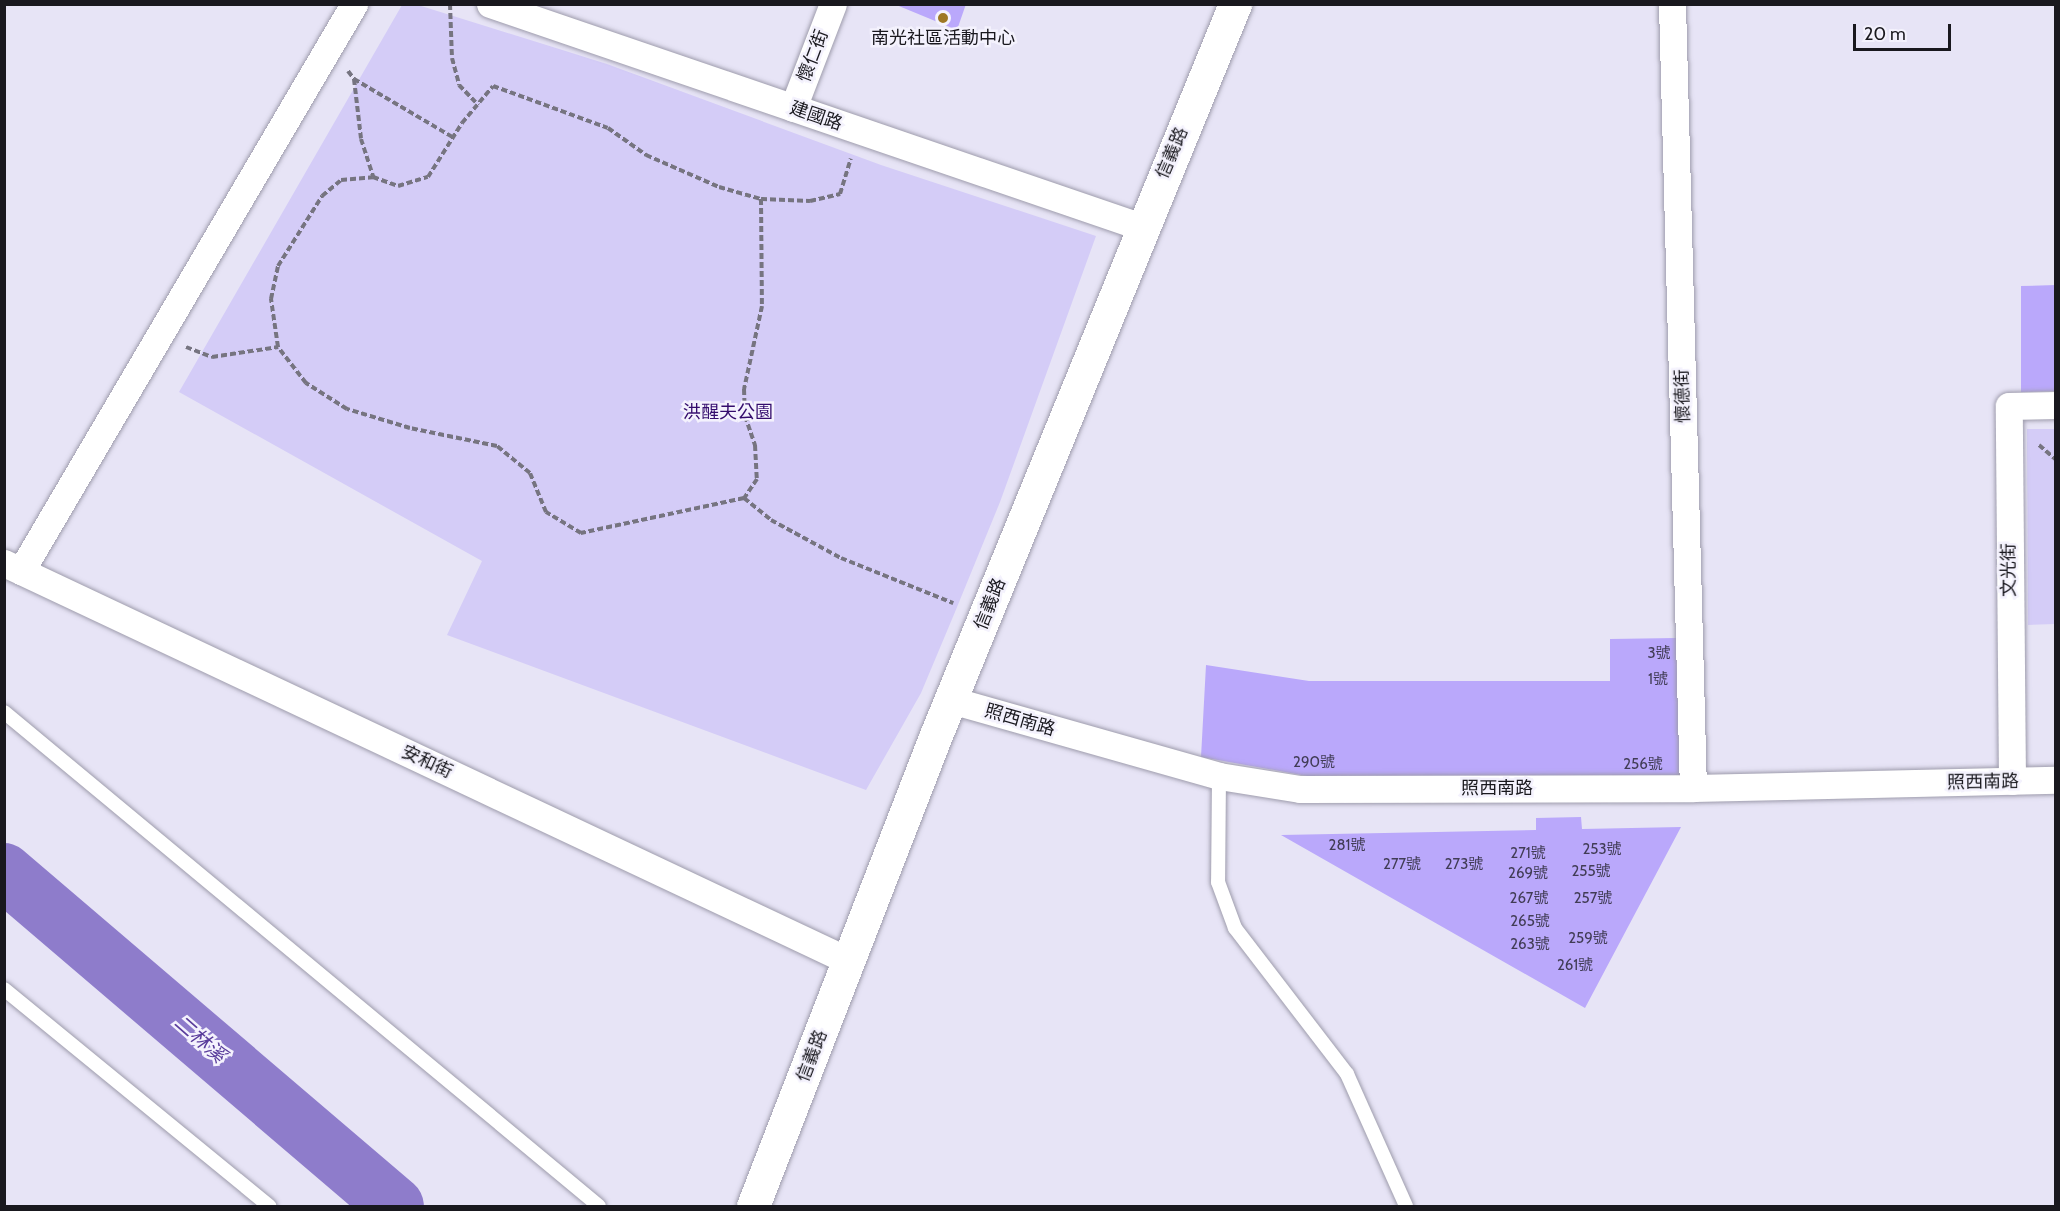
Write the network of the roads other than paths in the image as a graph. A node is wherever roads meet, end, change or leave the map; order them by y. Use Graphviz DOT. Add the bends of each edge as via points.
graph roads {
  1 [pos="354,4"];
  2 [pos="490,4"];
  3 [pos="833,4"];
  4 [pos="1235,4"];
  5 [pos="1672,4"];
  6 [pos="793,108"];
  7 [pos="1142,227"];
  8 [pos="2055,405"];
  9 [pos="13,567"];
  10 [pos="951,700"];
  11 [pos="4,712"];
  12 [pos="1219,776"];
  13 [pos="2055,780"];
  14 [pos="2012,781"];
  15 [pos="1693,788"];
  16 [pos="849,961"];
  17 [pos="4,989"];
  18 [pos="269,1206"];
  19 [pos="598,1206"];
  20 [pos="753,1206"];
  21 [pos="1406,1206"];
  1 -- 9 [label="street" via="156,340"];
  2 -- 6 [label="street, 建國路"];
  3 -- 6 [label="street, 懷仁街"];
  4 -- 7 [label="street, 信義路"];
  5 -- 15 [label="street, 懷德街"];
  6 -- 7 [label="street, 建國路"];
  7 -- 10 [label="street, 信義路"];
  8 -- 14 [label="street, 文光街" via="2009,406"];
  9 -- 16 [label="street, 安和街"];
  10 -- 12 [label="street, 照西南路"];
  10 -- 16 [label="street, 信義路"];
  11 -- 19 [label="lane"];
  12 -- 15 [label="street, 照西南路" via="1300,789"];
  12 -- 21 [label="lane" via="1218,882 1235,928 1347,1074"];
  13 -- 14 [label="street, 照西南路"];
  14 -- 15 [label="street, 照西南路"];
  16 -- 20 [label="street, 信義路"];
  17 -- 18 [label="lane"];
}
